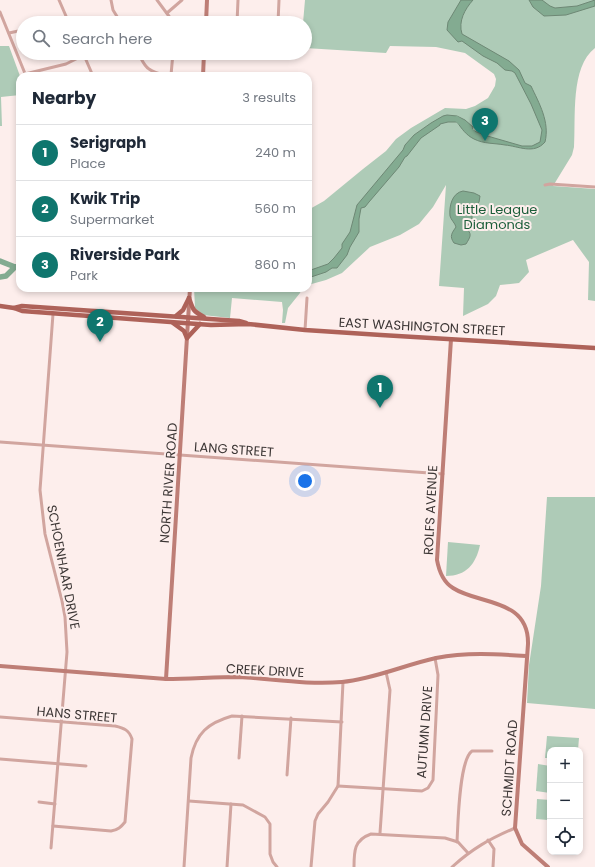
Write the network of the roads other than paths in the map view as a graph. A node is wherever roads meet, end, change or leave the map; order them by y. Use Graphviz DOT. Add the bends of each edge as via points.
graph roads {
  1 [pos="58,0"];
  2 [pos="111,0"];
  3 [pos="157,0"];
  4 [pos="182,0"];
  5 [pos="207,0"];
  6 [pos="238,0"];
  7 [pos="279,0"];
  8 [pos="0,12"];
  9 [pos="166,13"];
  10 [pos="65,16"];
  11 [pos="117,16"];
  12 [pos="168,16"];
  13 [pos="206,16"];
  14 [pos="237,16"];
  15 [pos="278,16"];
  16 [pos="16,32"];
  17 [pos="9,33"];
  18 [pos="16,51"];
  19 [pos="19,60"];
  20 [pos="73,60"];
  21 [pos="86,60"];
  22 [pos="142,60"];
  23 [pos="172,60"];
  24 [pos="204,60"];
  25 [pos="24,72"];
  26 [pos="36,72"];
  27 [pos="91,72"];
  28 [pos="156,72"];
  29 [pos="171,72"];
  30 [pos="203,72"];
  31 [pos="545,185"];
  32 [pos="595,187"];
  33 [pos="190,292"];
  34 [pos="189,298"];
  35 [pos="307,298"];
  36 [pos="0,306"];
  37 [pos="14,308"];
  38 [pos="53,314"];
  39 [pos="176,316"];
  40 [pos="188,317"];
  41 [pos="206,318"];
  42 [pos="172,322"];
  43 [pos="187,324"];
  44 [pos="200,324"];
  45 [pos="248,324"];
  46 [pos="305,330"];
  47 [pos="187,338"];
  48 [pos="451,339"];
  49 [pos="595,348"];
  50 [pos="0,442"];
  51 [pos="43,446"];
  52 [pos="180,455"];
  53 [pos="443,474"];
  54 [pos="527,656"];
  55 [pos="435,658"];
  56 [pos="0,666"];
  57 [pos="65,671"];
  58 [pos="386,672"];
  59 [pos="166,678"];
  60 [pos="343,682"];
  61 [pos="242,716"];
  62 [pos="0,717"];
  63 [pos="291,718"];
  64 [pos="62,721"];
  65 [pos="342,722"];
  66 [pos="492,751"];
  67 [pos="239,758"];
  68 [pos="0,759"];
  69 [pos="58,763"];
  70 [pos="86,766"];
  71 [pos="287,775"];
  72 [pos="338,786"];
  73 [pos="384,789"];
  74 [pos="188,801"];
  75 [pos="39,802"];
  76 [pos="55,804"];
  77 [pos="231,804"];
  78 [pos="53,826"];
  79 [pos="515,828"];
  80 [pos="380,834"];
  81 [pos="488,840"];
  82 [pos="456,842"];
  83 [pos="52,848"];
  84 [pos="468,853"];
  85 [pos="184,867"];
  86 [pos="227,867"];
  87 [pos="277,867"];
  88 [pos="311,867"];
  89 [pos="354,867"];
  90 [pos="452,867"];
  91 [pos="493,867"];
  92 [pos="548,867"];
  1 -- 10 [label="street"];
  2 -- 11 [label="street"];
  3 -- 9 [label="street"];
  4 -- 9 [label="street"];
  5 -- 13 [label="street"];
  6 -- 14 [label="street"];
  7 -- 15 [label="street"];
  8 -- 17 [label="street"];
  9 -- 12 [label="street"];
  16 -- 17 [label="street"];
  17 -- 18 [label="street"];
  19 -- 25 [label="street"];
  20 -- 26 [label="street"];
  21 -- 27 [label="street"];
  22 -- 28 [label="street" via="149,69"];
  23 -- 29 [label="street"];
  24 -- 30 [label="street"];
  31 -- 32 [label="street"];
  33 -- 34 [label="street, NORTH RIVER ROAD"];
  34 -- 39 [label="main road" via="183,310"];
  34 -- 40 [label="street, NORTH RIVER ROAD"];
  34 -- 41 [label="main road" via="196,313"];
  35 -- 46 [label="street"];
  36 -- 37 [label="main road, EAST WASHINGTON STREET"];
  37 -- 38 [label="main road, EAST WASHINGTON STREET"];
  37 -- 39 [label="main road, EAST WASHINGTON STREET"];
  38 -- 42 [label="main road, EAST WASHINGTON STREET"];
  38 -- 51 [label="street, SCHOENHAAR DRIVE"];
  39 -- 40 [label="main road, EAST WASHINGTON STREET"];
  40 -- 41 [label="main road, EAST WASHINGTON STREET"];
  40 -- 43 [label="street, NORTH RIVER ROAD"];
  41 -- 45 [label="main road, EAST WASHINGTON STREET"];
  42 -- 43 [label="main road, EAST WASHINGTON STREET"];
  42 -- 47 [label="main road" via="184,331"];
  43 -- 44 [label="main road, EAST WASHINGTON STREET"];
  43 -- 47 [label="street, NORTH RIVER ROAD"];
  44 -- 45 [label="main road, EAST WASHINGTON STREET"];
  44 -- 47 [label="main road"];
  45 -- 46 [label="main road, EAST WASHINGTON STREET"];
  46 -- 48 [label="main road, EAST WASHINGTON STREET"];
  47 -- 52 [label="street, NORTH RIVER ROAD"];
  48 -- 49 [label="main road, EAST WASHINGTON STREET"];
  48 -- 53 [label="street, ROLFS AVENUE"];
  50 -- 51 [label="street, LANG STREET"];
  51 -- 52 [label="street, LANG STREET"];
  51 -- 57 [label="street, SCHOENHAAR DRIVE" via="40,490 42,516 65,618"];
  52 -- 53 [label="street, LANG STREET"];
  52 -- 59 [label="street, NORTH RIVER ROAD"];
  53 -- 54 [label="street, ROLFS AVENUE" via="437,560 442,576 453,588 513,612 521,620 528,637"];
  54 -- 55 [label="street, CREEK DRIVE" via="482,653"];
  54 -- 79 [label="street, SCHMIDT ROAD"];
  55 -- 58 [label="street, CREEK DRIVE"];
  55 -- 73 [label="street, AUTUMN DRIVE" via="438,675 433,780 428,788 422,791"];
  56 -- 57 [label="street, CREEK DRIVE"];
  57 -- 59 [label="street, CREEK DRIVE"];
  57 -- 64 [label="street, SCHOENHAAR DRIVE"];
  58 -- 60 [label="street, CREEK DRIVE"];
  58 -- 73 [label="street" via="390,690"];
  59 -- 60 [label="street, CREEK DRIVE" via="222,677"];
  60 -- 65 [label="street"];
  61 -- 63 [label="street"];
  61 -- 67 [label="street"];
  61 -- 74 [label="street" via="220,719 200,735 191,758"];
  62 -- 64 [label="street, HANS STREET"];
  63 -- 65 [label="street"];
  63 -- 71 [label="street"];
  64 -- 69 [label="street, SCHOENHAAR DRIVE"];
  64 -- 78 [label="street, HANS STREET" via="122,727 128,732 132,739 125,822 119,829 111,831"];
  65 -- 72 [label="street"];
  66 -- 82 [label="street" via="472,750 467,757 459,793"];
  68 -- 69 [label="street"];
  69 -- 70 [label="street"];
  69 -- 76 [label="street, SCHOENHAAR DRIVE"];
  72 -- 73 [label="street, AUTUMN DRIVE"];
  72 -- 88 [label="street" via="315,821"];
  73 -- 80 [label="street"];
  74 -- 77 [label="street"];
  74 -- 85 [label="street"];
  75 -- 76 [label="street"];
  76 -- 78 [label="street, SCHOENHAAR DRIVE"];
  77 -- 86 [label="street"];
  77 -- 87 [label="street" via="243,805 268,821 270,854"];
  78 -- 83 [label="street, SCHOENHAAR DRIVE"];
  79 -- 81 [label="street"];
  79 -- 92 [label="street, SCHMIDT ROAD" via="522,844"];
  80 -- 82 [label="street" via="445,838"];
  80 -- 89 [label="street" via="363,836 356,846"];
  81 -- 84 [label="street"];
  81 -- 91 [label="street" via="494,849"];
  82 -- 84 [label="street"];
  84 -- 90 [label="street"];
}
